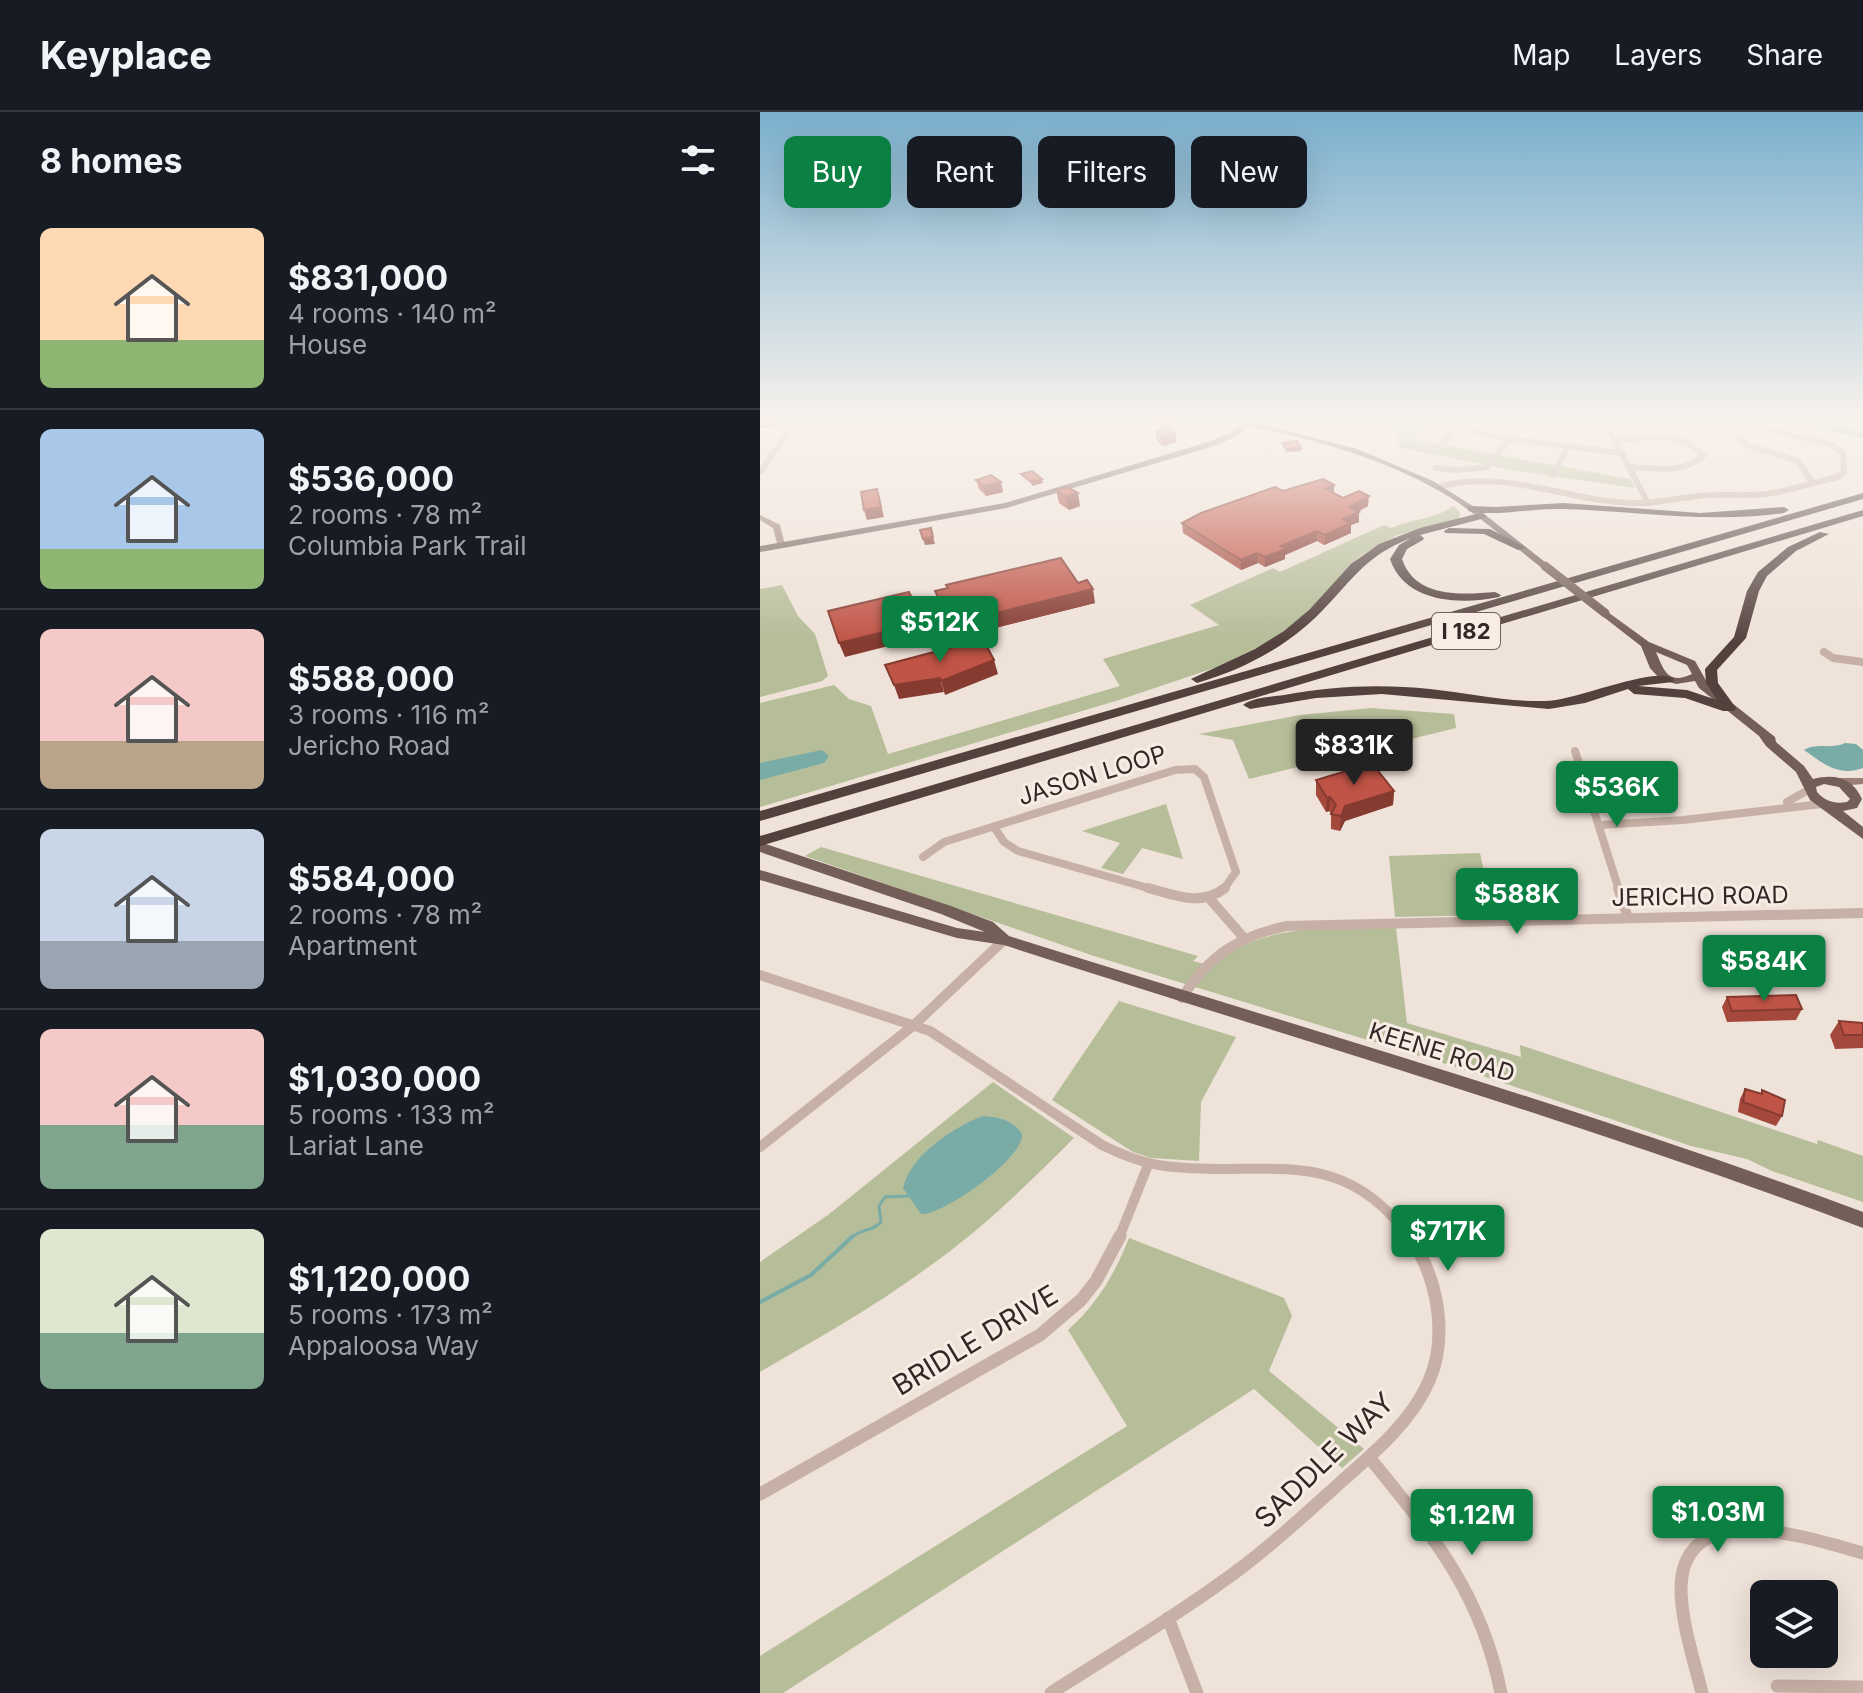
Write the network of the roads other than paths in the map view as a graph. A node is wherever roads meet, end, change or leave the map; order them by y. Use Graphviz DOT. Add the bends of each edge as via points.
graph roads {
  1 [pos="1037,496"];
  2 [pos="1451,496"];
  3 [pos="1583,496"];
  4 [pos="1644,496"];
  5 [pos="1700,496"];
  6 [pos="1854,496"];
  7 [pos="1857,496"];
  8 [pos="1648,503"];
  9 [pos="1476,512"];
  10 [pos="1863,513"];
  11 [pos="760,517"];
  12 [pos="1863,520"];
  13 [pos="781,545"];
  14 [pos="1522,548"];
  15 [pos="760,549"];
  16 [pos="1595,574"];
  17 [pos="1645,644"];
  18 [pos="1732,649"];
  19 [pos="1824,652"];
  20 [pos="1863,662"];
  21 [pos="1698,673"];
  22 [pos="1672,680"];
  23 [pos="1614,692"];
  24 [pos="1729,708"];
  25 [pos="1764,737"];
  26 [pos="1069,749"];
  27 [pos="1575,751"];
  28 [pos="957,759"];
  29 [pos="1836,781"];
  30 [pos="1863,781"];
  31 [pos="1810,787"];
  32 [pos="1858,798"];
  33 [pos="1826,805"];
  34 [pos="1749,813"];
  35 [pos="760,816"];
  36 [pos="1863,822"];
  37 [pos="1599,825"];
  38 [pos="994,827"];
  39 [pos="1863,834"];
  40 [pos="760,841"];
  41 [pos="760,847"];
  42 [pos="923,857"];
  43 [pos="760,875"];
  44 [pos="1209,898"];
  45 [pos="1863,913"];
  46 [pos="1628,918"];
  47 [pos="1244,938"];
  48 [pos="1004,940"];
  49 [pos="760,975"];
  50 [pos="1182,998"];
  51 [pos="914,1025"];
  52 [pos="760,1147"];
  53 [pos="1148,1165"];
  54 [pos="1863,1220"];
  55 [pos="1369,1457"];
  56 [pos="760,1494"];
  57 [pos="1863,1553"];
  58 [pos="1168,1618"];
  59 [pos="1777,1686"];
  60 [pos="1863,1687"];
  61 [pos="1832,1690"];
  62 [pos="1051,1693"];
  63 [pos="1197,1693"];
  64 [pos="1501,1693"];
  65 [pos="1702,1693"];
  1 -- 13 [label="main road"];
  2 -- 9 [label="main road"];
  3 -- 8 [label="street"];
  4 -- 8 [label="street"];
  5 -- 8 [label="street"];
  6 -- 9 [label="highway" via="1726,517 1562,506"];
  7 -- 16 [label="highway, I 182"];
  9 -- 14 [label="main road"];
  9 -- 28 [label="highway" via="1380,547 1293,631 1236,664"];
  10 -- 26 [label="highway, I 182"];
  11 -- 13 [label="street" via="777,527"];
  12 -- 18 [label="highway" via="1807,541 1770,565 1755,586 1743,633"];
  13 -- 15 [label="main road"];
  14 -- 16 [label="highway" via="1486,531 1438,533 1407,544 1396,565 1402,576 1423,589 1466,597"];
  14 -- 17 [label="main road, bridge"];
  16 -- 28 [label="highway, I 182"];
  17 -- 21 [label="main road" via="1689,661"];
  17 -- 22 [label="main road" via="1656,670"];
  18 -- 21 [label="highway" via="1707,661"];
  18 -- 24 [label="highway" via="1710,676"];
  19 -- 20 [label="street"];
  21 -- 22 [label="main road" via="1688,681"];
  21 -- 24 [label="main road" via="1703,686"];
  22 -- 23 [label="highway" via="1648,679"];
  22 -- 24 [label="main road"];
  23 -- 24 [label="highway" via="1671,691"];
  23 -- 26 [label="highway" via="1551,705 1402,691 1323,693"];
  24 -- 25 [label="main road"];
  25 -- 29 [label="main road"];
  25 -- 31 [label="main road" via="1803,772"];
  26 -- 40 [label="highway, I 182"];
  27 -- 37 [label="street"];
  28 -- 35 [label="highway, I 182"];
  29 -- 30 [label="street"];
  29 -- 31 [label="main road" via="1820,780"];
  29 -- 32 [label="main road"];
  31 -- 33 [label="main road" via="1813,797"];
  31 -- 34 [label="street" via="1791,800"];
  32 -- 33 [label="main road" via="1847,807"];
  32 -- 36 [label="main road"];
  33 -- 34 [label="street" via="1802,803"];
  33 -- 39 [label="main road"];
  34 -- 37 [label="street"];
  37 -- 46 [label="street"];
  38 -- 42 [label="street, JASON LOOP" via="944,842"];
  38 -- 44 [label="street, JASON LOOP" via="1004,842 1028,855 1184,898"];
  38 -- 44 [label="street, JASON LOOP" via="1175,770 1194,769 1204,777 1235,866 1225,890"];
  41 -- 48 [label="main road, KEENE ROAD" via="988,926"];
  43 -- 48 [label="main road, KEENE ROAD" via="957,933"];
  44 -- 47 [label="street"];
  45 -- 46 [label="street, JERICHO ROAD"];
  46 -- 47 [label="street, JERICHO ROAD" via="1302,925"];
  47 -- 50 [label="street, JERICHO ROAD" via="1207,961"];
  48 -- 50 [label="main road, KEENE ROAD"];
  48 -- 51 [label="street"];
  49 -- 51 [label="street, SADDLE WAY"];
  50 -- 54 [label="main road, KEENE ROAD" via="1520,1101"];
  51 -- 52 [label="street"];
  51 -- 53 [label="street, SADDLE WAY" via="1116,1154"];
  53 -- 55 [label="street, SADDLE WAY" via="1314,1171 1366,1194 1408,1234 1433,1287 1436,1363 1414,1408"];
  53 -- 56 [label="street, BRIDLE DRIVE" via="1108,1263 1071,1312 1040,1335"];
  55 -- 58 [label="street, SADDLE WAY" via="1252,1560"];
  55 -- 64 [label="street" via="1469,1590 1493,1651"];
  57 -- 65 [label="street" via="1745,1530 1730,1530 1700,1543 1688,1557 1682,1578"];
  58 -- 62 [label="street, SADDLE WAY"];
  58 -- 63 [label="street"];
  59 -- 61 [label="street"];
  60 -- 61 [label="street"];
}
